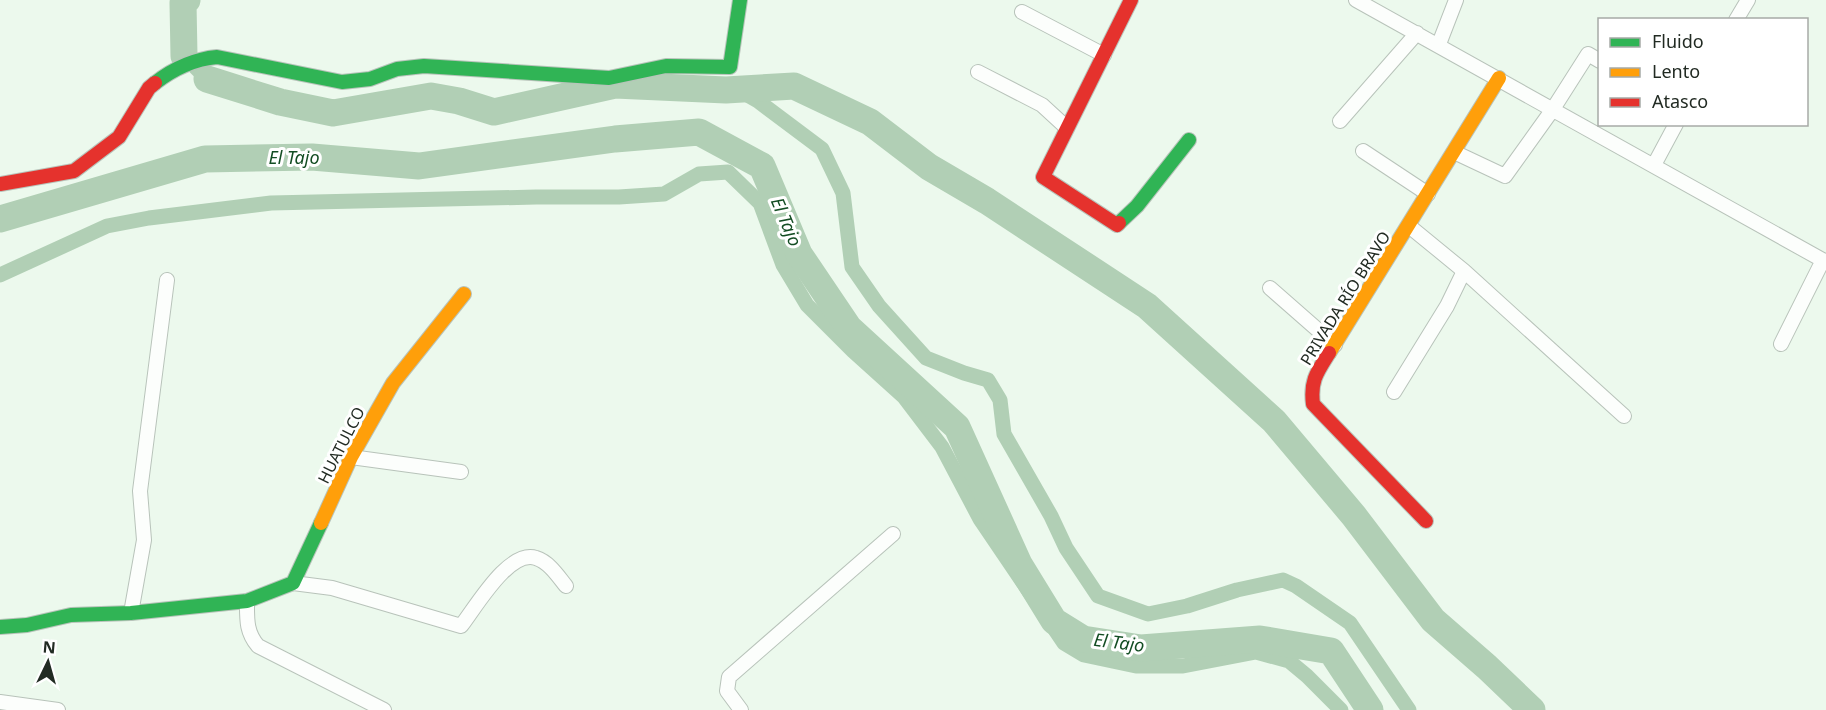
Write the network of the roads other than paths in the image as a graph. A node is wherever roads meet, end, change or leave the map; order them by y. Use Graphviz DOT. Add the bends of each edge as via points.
graph roads {
  1 [pos="740,0"];
  2 [pos="1131,0"];
  3 [pos="1357,0"];
  4 [pos="1456,0"];
  5 [pos="1748,0"];
  6 [pos="1022,12"];
  7 [pos="1737,18"];
  8 [pos="1417,33"];
  9 [pos="1439,44"];
  10 [pos="1104,55"];
  11 [pos="1598,60"];
  12 [pos="978,72"];
  13 [pos="1499,78"];
  14 [pos="1553,109"];
  15 [pos="1340,121"];
  16 [pos="1675,126"];
  17 [pos="1067,128"];
  18 [pos="1189,140"];
  19 [pos="1363,151"];
  20 [pos="1454,152"];
  21 [pos="1654,165"];
  22 [pos="0,184"];
  23 [pos="1428,194"];
  24 [pos="1409,226"];
  25 [pos="1824,261"];
  26 [pos="1464,272"];
  27 [pos="167,280"];
  28 [pos="1270,288"];
  29 [pos="464,294"];
  30 [pos="1781,344"];
  31 [pos="1335,345"];
  32 [pos="1394,392"];
  33 [pos="1624,416"];
  34 [pos="351,457"];
  35 [pos="461,472"];
  36 [pos="1426,521"];
  37 [pos="893,534"];
  38 [pos="293,583"];
  39 [pos="567,586"];
  40 [pos="247,601"];
  41 [pos="131,613"];
  42 [pos="0,627"];
  43 [pos="0,702"];
  44 [pos="58,710"];
  45 [pos="384,710"];
  46 [pos="741,710"];
  1 -- 22 [label="street" via="730,67 666,66 609,78 424,66 342,82 217,57 199,60 163,76 149,88 119,137 74,171"];
  2 -- 10 [label="street"];
  3 -- 8 [label="street"];
  4 -- 9 [label="street"];
  5 -- 7 [label="street"];
  6 -- 10 [label="street"];
  8 -- 9 [label="street"];
  8 -- 15 [label="street"];
  9 -- 13 [label="street"];
  10 -- 17 [label="street"];
  11 -- 14 [label="street" via="1588,54"];
  12 -- 17 [label="street" via="1042,105"];
  13 -- 14 [label="street"];
  13 -- 20 [label="street, PRIVADA RÍO BRAVO"];
  14 -- 20 [label="street" via="1505,176"];
  14 -- 21 [label="street"];
  16 -- 21 [label="street"];
  17 -- 18 [label="street" via="1043,177 1117,225"];
  19 -- 23 [label="street"];
  20 -- 23 [label="street, PRIVADA RÍO BRAVO"];
  21 -- 25 [label="street"];
  23 -- 24 [label="street, PRIVADA RÍO BRAVO"];
  24 -- 26 [label="street, PRIVADA RÍO BRAVO"];
  24 -- 31 [label="street, PRIVADA RÍO BRAVO"];
  25 -- 30 [label="street"];
  26 -- 32 [label="street"];
  26 -- 33 [label="street, PRIVADA RÍO BRAVO"];
  27 -- 41 [label="street" via="140,491 144,540"];
  28 -- 31 [label="street"];
  29 -- 34 [label="street, HUATULCO" via="393,383"];
  31 -- 36 [label="street, PRIVADA RÍO BRAVO" via="1315,376 1313,404"];
  34 -- 35 [label="street"];
  34 -- 38 [label="street, HUATULCO"];
  37 -- 46 [label="street" via="729,677 727,691"];
  38 -- 39 [label="street" via="332,588 461,626 507,566 523,557 549,566"];
  38 -- 40 [label="street"];
  40 -- 41 [label="street"];
  40 -- 45 [label="street" via="247,626 258,646"];
  41 -- 42 [label="street" via="71,615"];
  43 -- 44 [label="street"];
}
